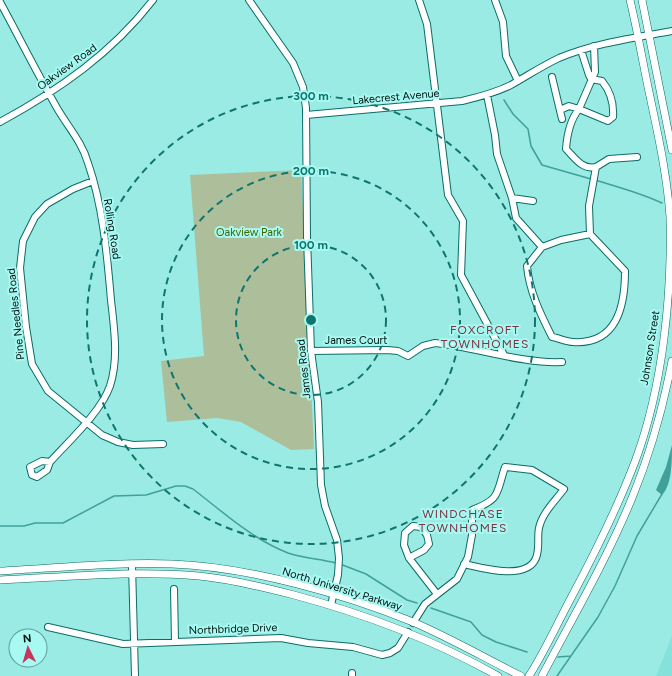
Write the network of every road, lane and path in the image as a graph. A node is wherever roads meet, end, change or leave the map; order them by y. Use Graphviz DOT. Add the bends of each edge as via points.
graph roads {
  1 [pos="152,0"];
  2 [pos="249,0"];
  3 [pos="419,0"];
  4 [pos="495,0"];
  5 [pos="630,0"];
  6 [pos="642,0"];
  7 [pos="0,2"];
  8 [pos="672,31"];
  9 [pos="650,35"];
  10 [pos="639,37"];
  11 [pos="594,46"];
  12 [pos="581,50"];
  13 [pos="552,77"];
  14 [pos="591,79"];
  15 [pos="518,81"];
  16 [pos="49,94"];
  17 [pos="487,95"];
  18 [pos="437,103"];
  19 [pos="579,109"];
  20 [pos="560,110"];
  21 [pos="306,115"];
  22 [pos="562,119"];
  23 [pos="0,122"];
  24 [pos="672,150"];
  25 [pos="637,156"];
  26 [pos="596,167"];
  27 [pos="93,181"];
  28 [pos="512,198"];
  29 [pos="534,201"];
  30 [pos="590,234"];
  31 [pos="542,247"];
  32 [pos="311,351"];
  33 [pos="504,354"];
  34 [pos="672,361"];
  35 [pos="562,362"];
  36 [pos="87,422"];
  37 [pos="163,444"];
  38 [pos="50,462"];
  39 [pos="409,558"];
  40 [pos="464,564"];
  41 [pos="132,565"];
  42 [pos="0,571"];
  43 [pos="132,574"];
  44 [pos="0,580"];
  45 [pos="174,589"];
  46 [pos="437,594"];
  47 [pos="333,595"];
  48 [pos="331,605"];
  49 [pos="413,622"];
  50 [pos="48,627"];
  51 [pos="408,632"];
  52 [pos="175,642"];
  53 [pos="134,644"];
  54 [pos="135,676"];
  55 [pos="498,676"];
  56 [pos="521,676"];
  57 [pos="529,676"];
  58 [pos="542,676"];
  1 -- 16 [label="street, Oakview Road" via="122,36 89,66"];
  2 -- 21 [label="street, James Road" via="293,63 303,87"];
  3 -- 18 [label="street" via="427,24"];
  4 -- 15 [label="street" via="503,22 506,56"];
  5 -- 10 [label="main road, Johnson Street"];
  6 -- 9 [label="main road"];
  7 -- 16 [label="street, Rolling Road"];
  8 -- 9 [label="street, Lakecrest Avenue"];
  9 -- 10 [label="street, Lakecrest Avenue"];
  9 -- 24 [label="main road"];
  10 -- 11 [label="street, Lakecrest Avenue"];
  10 -- 57 [label="main road, Johnson Street" via="664,163 670,218 668,298 662,352 646,426 625,486 594,555"];
  11 -- 12 [label="street, Lakecrest Avenue"];
  11 -- 14 [label="street" via="595,72"];
  12 -- 14 [label="street"];
  12 -- 15 [label="street, Lakecrest Avenue"];
  13 -- 20 [label="street"];
  14 -- 19 [label="street"];
  14 -- 19 [label="street" via="602,81 608,87 614,108 613,117 608,121"];
  15 -- 17 [label="street, Lakecrest Avenue"];
  16 -- 23 [label="street, Oakview Road"];
  16 -- 27 [label="street, Rolling Road" via="79,141"];
  17 -- 18 [label="street, Lakecrest Avenue"];
  17 -- 28 [label="street" via="497,154"];
  18 -- 21 [label="street, Lakecrest Avenue"];
  18 -- 33 [label="street" via="448,195 463,220 461,275"];
  19 -- 20 [label="street" via="569,106"];
  19 -- 26 [label="street" via="573,117 566,149 580,165"];
  20 -- 22 [label="street"];
  21 -- 32 [label="street, James Road"];
  25 -- 26 [label="street" via="609,159"];
  26 -- 30 [label="street" via="589,206"];
  27 -- 36 [label="street, Rolling Road" via="105,248 115,352 109,388"];
  27 -- 36 [label="street, Pine Needles Road" via="58,197 35,217 23,241 20,268 32,364 48,391"];
  28 -- 29 [label="street"];
  28 -- 31 [label="street" via="516,218"];
  30 -- 31 [label="street"];
  30 -- 31 [label="street" via="625,271 625,292 621,311 605,333 594,340 571,342 552,337 542,316 527,266"];
  32 -- 33 [label="street, James Court" via="387,350 398,351 408,356 423,346 435,343"];
  32 -- 47 [label="street, James Road" via="318,402 321,485 338,549 339,569"];
  33 -- 35 [label="street, James Court" via="545,362"];
  34 -- 58 [label="main road, Johnson Street" via="658,421 632,498 600,567"];
  36 -- 37 [label="street, Pine Needles Road" via="102,435 118,442 133,445"];
  36 -- 38 [label="street, Rolling Road"];
  39 -- 39 [label="street" via="404,545 405,533 413,526 421,527 427,535 429,544 424,550"];
  39 -- 46 [label="street"];
  40 -- 40 [label="street" via="471,548 472,510 490,504 495,498 505,467 532,470 564,489 543,518 539,528 535,560 527,568 507,572"];
  40 -- 46 [label="street" via="457,579"];
  41 -- 42 [label="main road, North University Parkway"];
  41 -- 43 [label="street"];
  41 -- 47 [label="main road, North University Parkway" via="172,564 218,568"];
  43 -- 44 [label="main road, North University Parkway"];
  43 -- 48 [label="main road, North University Parkway" via="200,576 270,589"];
  43 -- 53 [label="street"];
  45 -- 52 [label="street"];
  46 -- 49 [label="street" via="425,604"];
  47 -- 48 [label="street, James Road"];
  47 -- 49 [label="main road, North University Parkway"];
  48 -- 51 [label="main road, North University Parkway"];
  49 -- 56 [label="main road, North University Parkway"];
  50 -- 53 [label="street, Northbridge Drive" via="123,644"];
  51 -- 52 [label="street, Northbridge Drive" via="398,648 382,655 353,647 281,638"];
  51 -- 55 [label="main road, North University Parkway" via="470,660"];
  52 -- 53 [label="street, Northbridge Drive"];
  53 -- 54 [label="street"];
}
